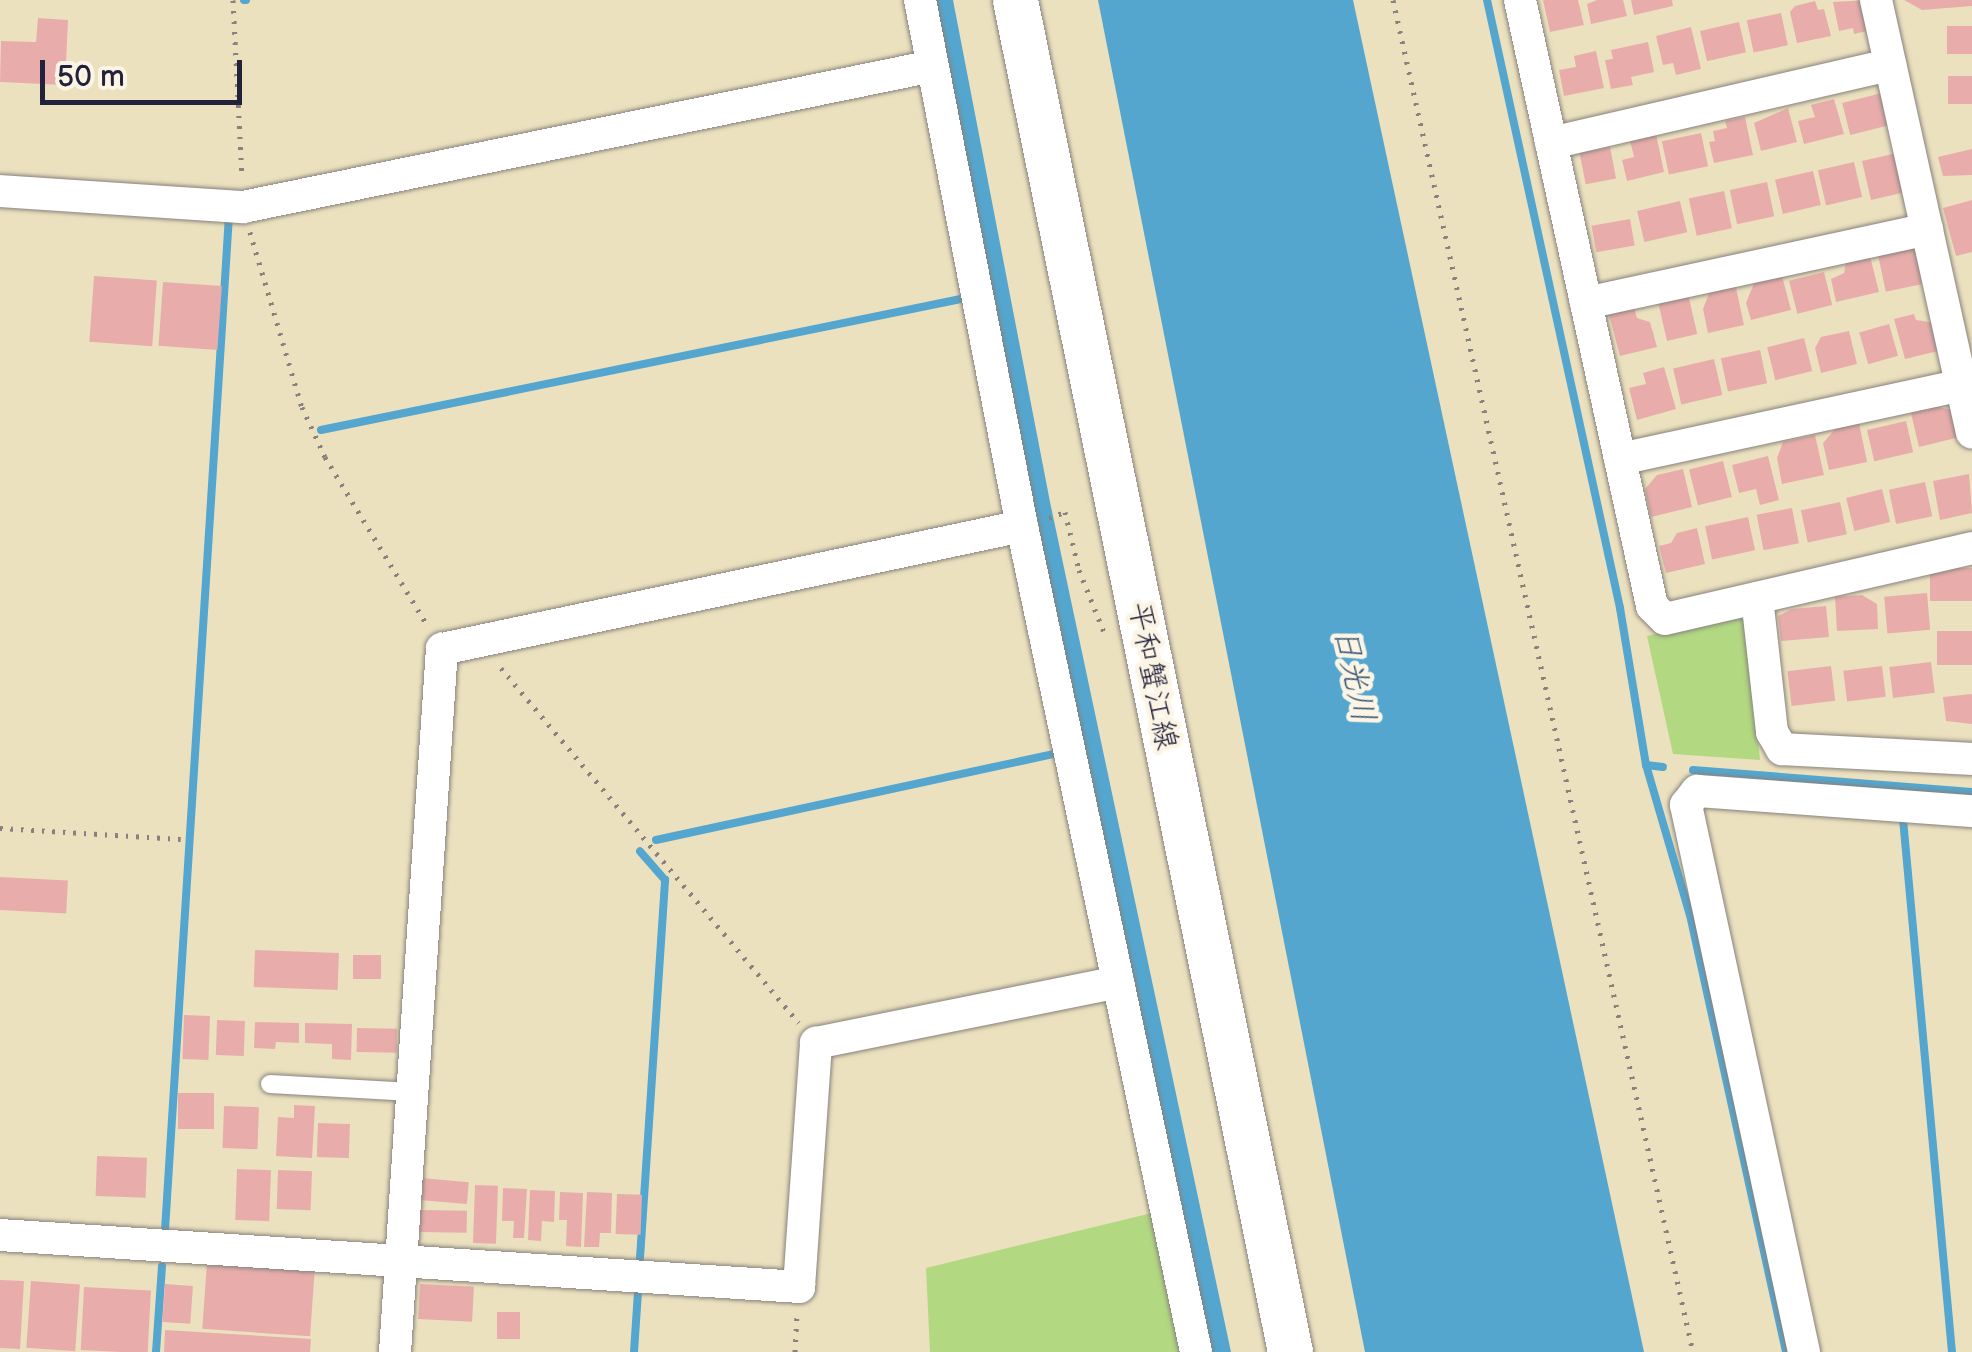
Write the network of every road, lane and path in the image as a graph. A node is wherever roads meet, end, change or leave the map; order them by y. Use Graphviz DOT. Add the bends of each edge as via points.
graph roads {
  1 [pos="233,0"];
  2 [pos="920,0"];
  3 [pos="1015,0"];
  4 [pos="1393,0"];
  5 [pos="1520,0"];
  6 [pos="1876,0"];
  7 [pos="1890,65"];
  8 [pos="933,66"];
  9 [pos="1551,143"];
  10 [pos="0,191"];
  11 [pos="243,207"];
  12 [pos="1927,229"];
  13 [pos="1586,303"];
  14 [pos="1962,385"];
  15 [pos="1972,432"];
  16 [pos="1620,459"];
  17 [pos="1022,526"];
  18 [pos="1972,548"];
  19 [pos="1757,598"];
  20 [pos="476,638"];
  21 [pos="442,648"];
  22 [pos="1972,759"];
  23 [pos="1972,812"];
  24 [pos="0,828"];
  25 [pos="181,839"];
  26 [pos="1118,982"];
  27 [pos="816,1043"];
  28 [pos="270,1084"];
  29 [pos="412,1092"];
  30 [pos="0,1235"];
  31 [pos="401,1262"];
  32 [pos="395,1352"];
  33 [pos="1196,1352"];
  34 [pos="1290,1352"];
  35 [pos="1693,1352"];
  36 [pos="1804,1352"];
  1 -- 11 [label="path"];
  2 -- 8 [label="street"];
  3 -- 34 [label="main road, 平和蟹江線"];
  4 -- 35 [label="path"];
  5 -- 9 [label="street"];
  6 -- 7 [label="street"];
  7 -- 9 [label="street"];
  7 -- 12 [label="street"];
  8 -- 11 [label="street"];
  8 -- 17 [label="street"];
  9 -- 13 [label="street"];
  10 -- 11 [label="street"];
  11 -- 21 [label="path" via="324,458"];
  12 -- 13 [label="street"];
  12 -- 14 [label="street"];
  13 -- 16 [label="street"];
  14 -- 15 [label="street"];
  14 -- 16 [label="street"];
  16 -- 19 [label="street" via="1652,606 1665,619"];
  17 -- 20 [label="street"];
  17 -- 26 [label="street"];
  18 -- 19 [label="street"];
  19 -- 22 [label="street" via="1772,732 1782,749"];
  20 -- 21 [label="street"];
  20 -- 27 [label="path"];
  21 -- 29 [label="street"];
  23 -- 36 [label="street" via="1697,791 1686,805"];
  24 -- 25 [label="path"];
  26 -- 27 [label="street"];
  26 -- 33 [label="street"];
  27 -- 31 [label="street" via="799,1287"];
  28 -- 29 [label="lane"];
  29 -- 31 [label="street"];
  30 -- 31 [label="street"];
  31 -- 32 [label="street"];
}
